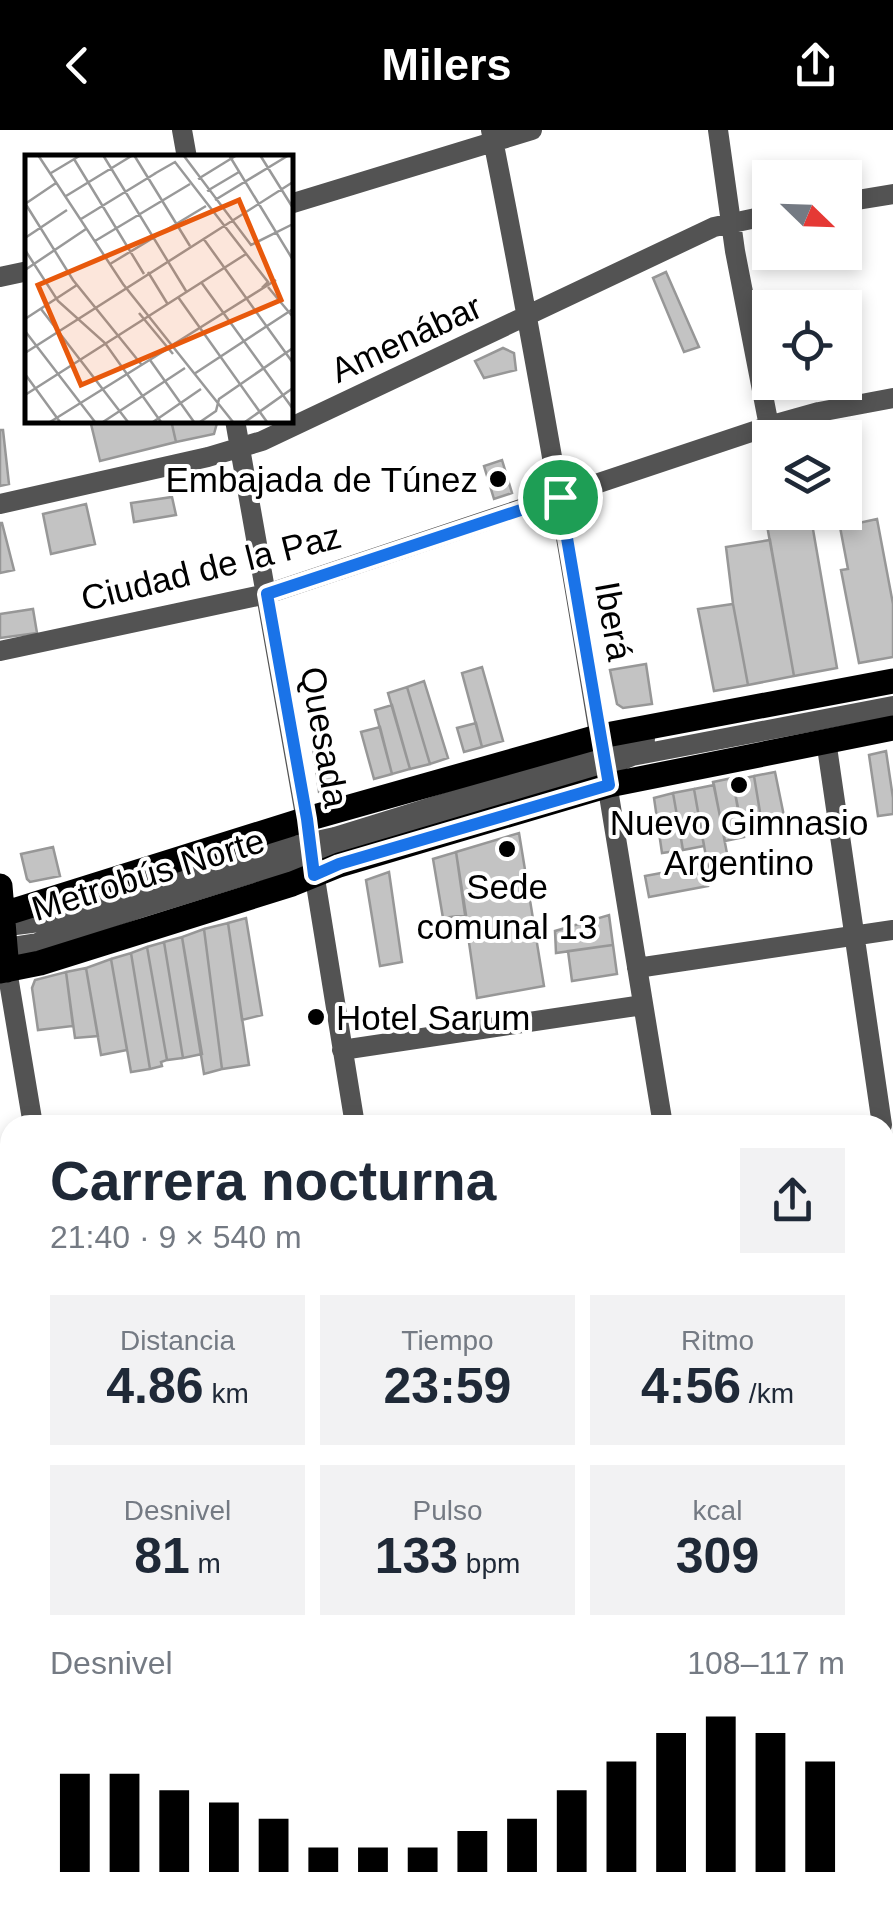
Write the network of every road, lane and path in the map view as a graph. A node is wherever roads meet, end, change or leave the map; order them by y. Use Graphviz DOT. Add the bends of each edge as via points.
graph roads {
  1 [pos="182,130"];
  2 [pos="532,130"];
  3 [pos="718,130"];
  4 [pos="492,136"];
  5 [pos="186,155"];
  6 [pos="893,194"];
  7 [pos="862,199"];
  8 [pos="292,203"];
  9 [pos="752,218"];
  10 [pos="733,222"];
  11 [pos="25,272"];
  12 [pos="0,277"];
  13 [pos="528,316"];
  14 [pos="893,398"];
  15 [pos="767,420"];
  16 [pos="790,420"];
  17 [pos="234,422"];
  18 [pos="752,431"];
  19 [pos="240,448"];
  20 [pos="560,497"];
  21 [pos="0,504"];
  22 [pos="267,594"];
  23 [pos="0,650"];
  24 [pos="893,681"];
  25 [pos="893,693"];
  26 [pos="893,706"];
  27 [pos="893,728"];
  28 [pos="826,740"];
  29 [pos="605,760"];
  30 [pos="311,849"];
  31 [pos="0,886"];
  32 [pos="893,930"];
  33 [pos="855,936"];
  34 [pos="3,940"];
  35 [pos="637,968"];
  36 [pos="643,1005"];
  37 [pos="342,1050"];
  38 [pos="31,1115"];
  39 [pos="353,1115"];
  40 [pos="660,1115"];
  41 [pos="881,1115"];
  1 -- 5 [label="street"];
  2 -- 4 [label="street"];
  3 -- 10 [label="street"];
  4 -- 8 [label="street"];
  4 -- 13 [label="street, Iberá"];
  6 -- 7 [label="street"];
  9 -- 10 [label="street, Amenábar"];
  10 -- 13 [label="street, Amenábar"];
  10 -- 15 [label="street"];
  11 -- 12 [label="street"];
  13 -- 19 [label="street, Amenábar"];
  13 -- 20 [label="street, Iberá"];
  14 -- 16 [label="street, Ciudad de la Paz"];
  17 -- 19 [label="street, Quesada"];
  18 -- 20 [label="street, Ciudad de la Paz"];
  19 -- 21 [label="street, Amenábar"];
  19 -- 22 [label="street, Quesada"];
  20 -- 22 [label="street, Ciudad de la Paz"];
  20 -- 29 [label="street, Iberá"];
  22 -- 23 [label="street, Ciudad de la Paz"];
  22 -- 30 [label="street, Quesada"];
  24 -- 29 [label="main road"];
  25 -- 29 [label="street" via="632,742"];
  26 -- 29 [label="street"];
  27 -- 28 [label="main road"];
  28 -- 29 [label="main road"];
  28 -- 33 [label="street"];
  29 -- 30 [label="main road"];
  29 -- 30 [label="main road" via="339,864"];
  29 -- 35 [label="street, Iberá"];
  30 -- 34 [label="main road"];
  30 -- 34 [label="main road" via="292,884 58,958"];
  30 -- 37 [label="street, Quesada"];
  31 -- 34 [label="main road"];
  32 -- 33 [label="street"];
  33 -- 35 [label="street"];
  33 -- 41 [label="street"];
  34 -- 38 [label="street"];
  35 -- 36 [label="street, Iberá"];
  36 -- 37 [label="street"];
  36 -- 40 [label="street, Iberá"];
  37 -- 39 [label="street, Quesada"];
}
